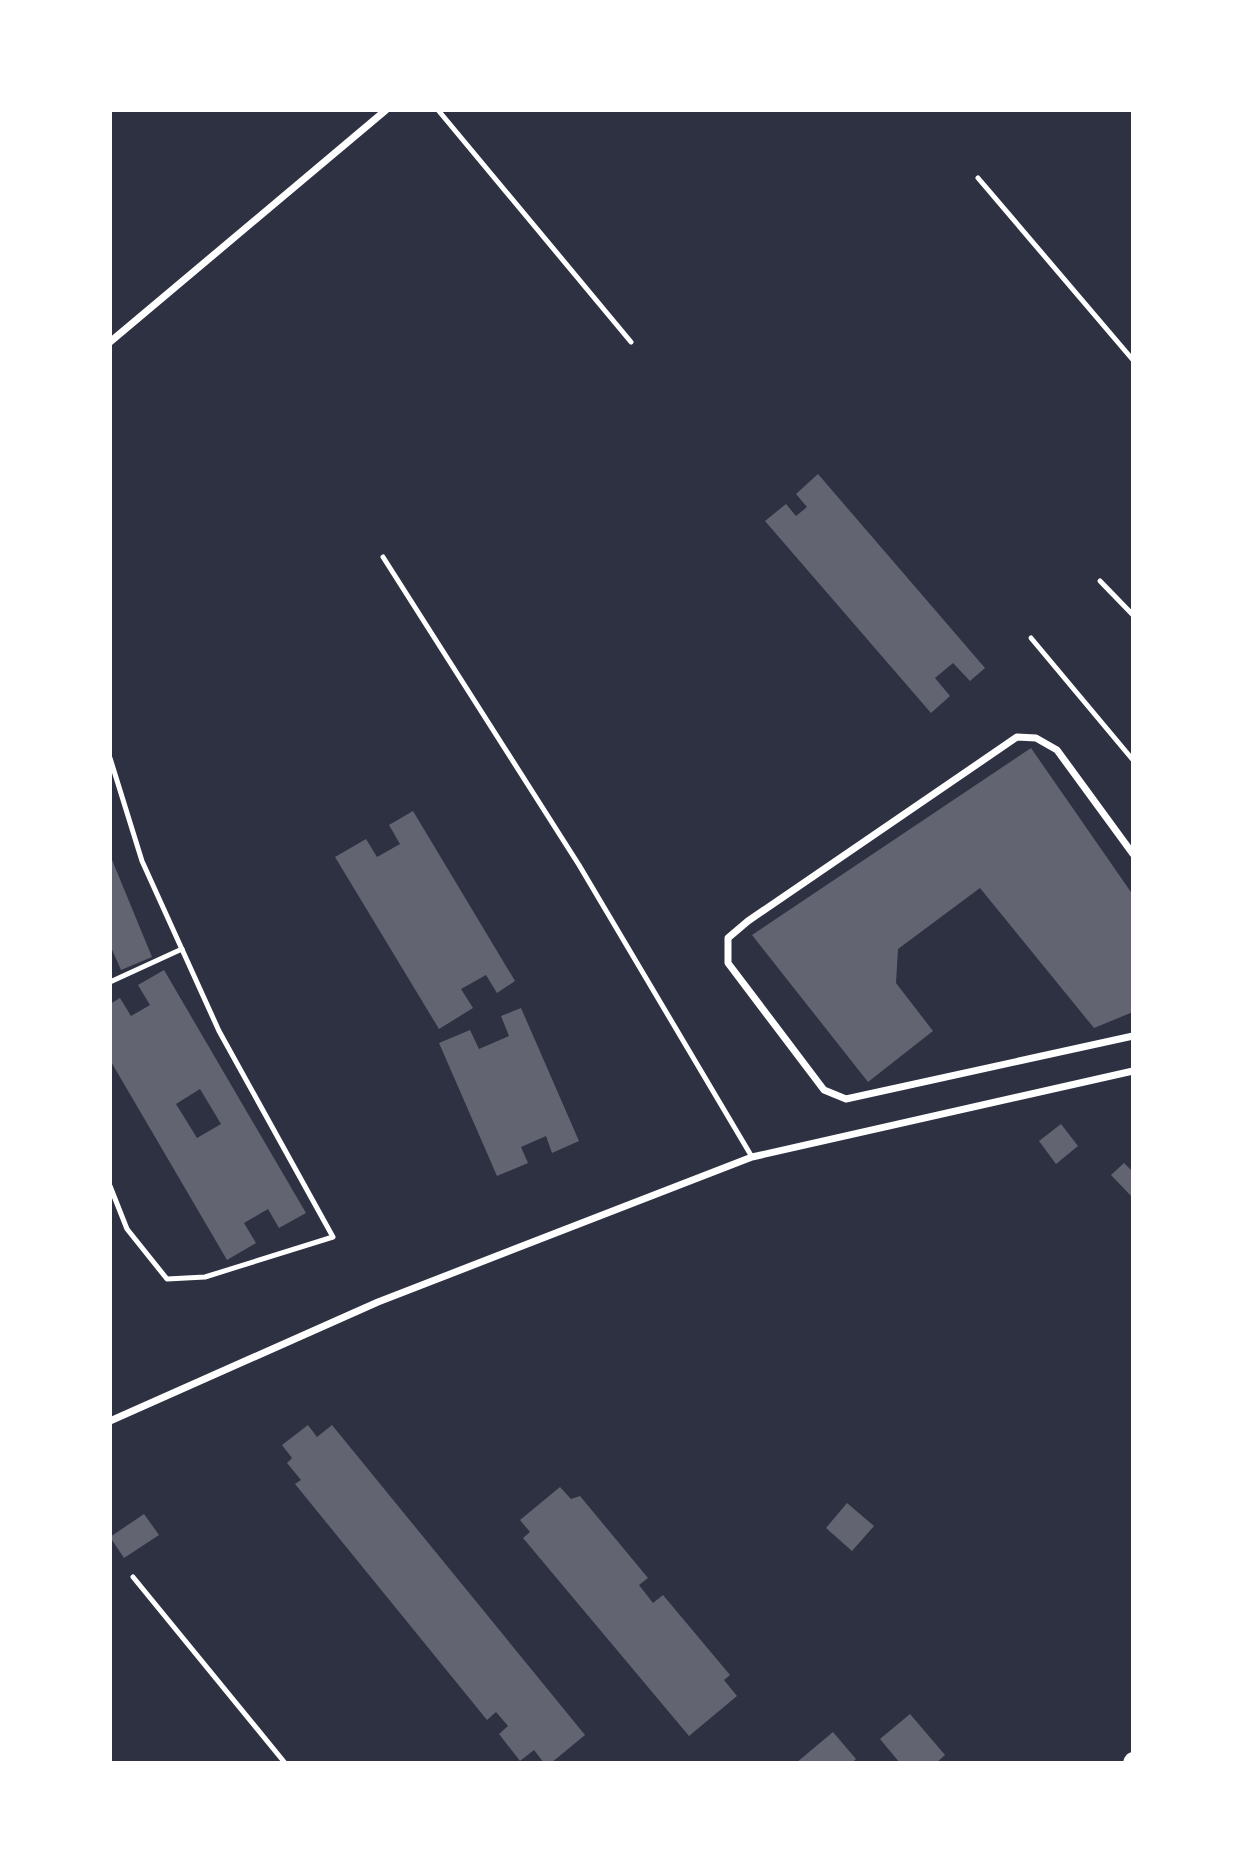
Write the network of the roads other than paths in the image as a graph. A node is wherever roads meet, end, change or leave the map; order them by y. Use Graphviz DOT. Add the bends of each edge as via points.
graph roads {
  1 [pos="386,110"];
  2 [pos="438,110"];
  3 [pos="978,178"];
  4 [pos="110,342"];
  5 [pos="631,342"];
  6 [pos="1133,360"];
  7 [pos="383,557"];
  8 [pos="1100,581"];
  9 [pos="1133,615"];
  10 [pos="1031,638"];
  11 [pos="110,758"];
  12 [pos="1133,760"];
  13 [pos="1133,854"];
  14 [pos="182,949"];
  15 [pos="110,982"];
  16 [pos="1133,1036"];
  17 [pos="1133,1071"];
  18 [pos="752,1157"];
  19 [pos="110,1186"];
  20 [pos="110,1421"];
  21 [pos="133,1577"];
  22 [pos="285,1763"];
  1 -- 4 [label="street"];
  2 -- 5 [label="lane"];
  3 -- 6 [label="lane"];
  7 -- 18 [label="lane" via="579,865"];
  8 -- 9 [label="lane"];
  10 -- 12 [label="lane"];
  11 -- 14 [label="lane" via="142,861"];
  13 -- 16 [label="street" via="1057,750 1036,738 1017,737 729,938 729,963 824,1090 846,1099"];
  14 -- 15 [label="lane"];
  14 -- 19 [label="lane" via="219,1031 333,1237 205,1276 167,1279 128,1229"];
  17 -- 18 [label="street"];
  18 -- 20 [label="street" via="378,1302"];
  21 -- 22 [label="lane"];
}
